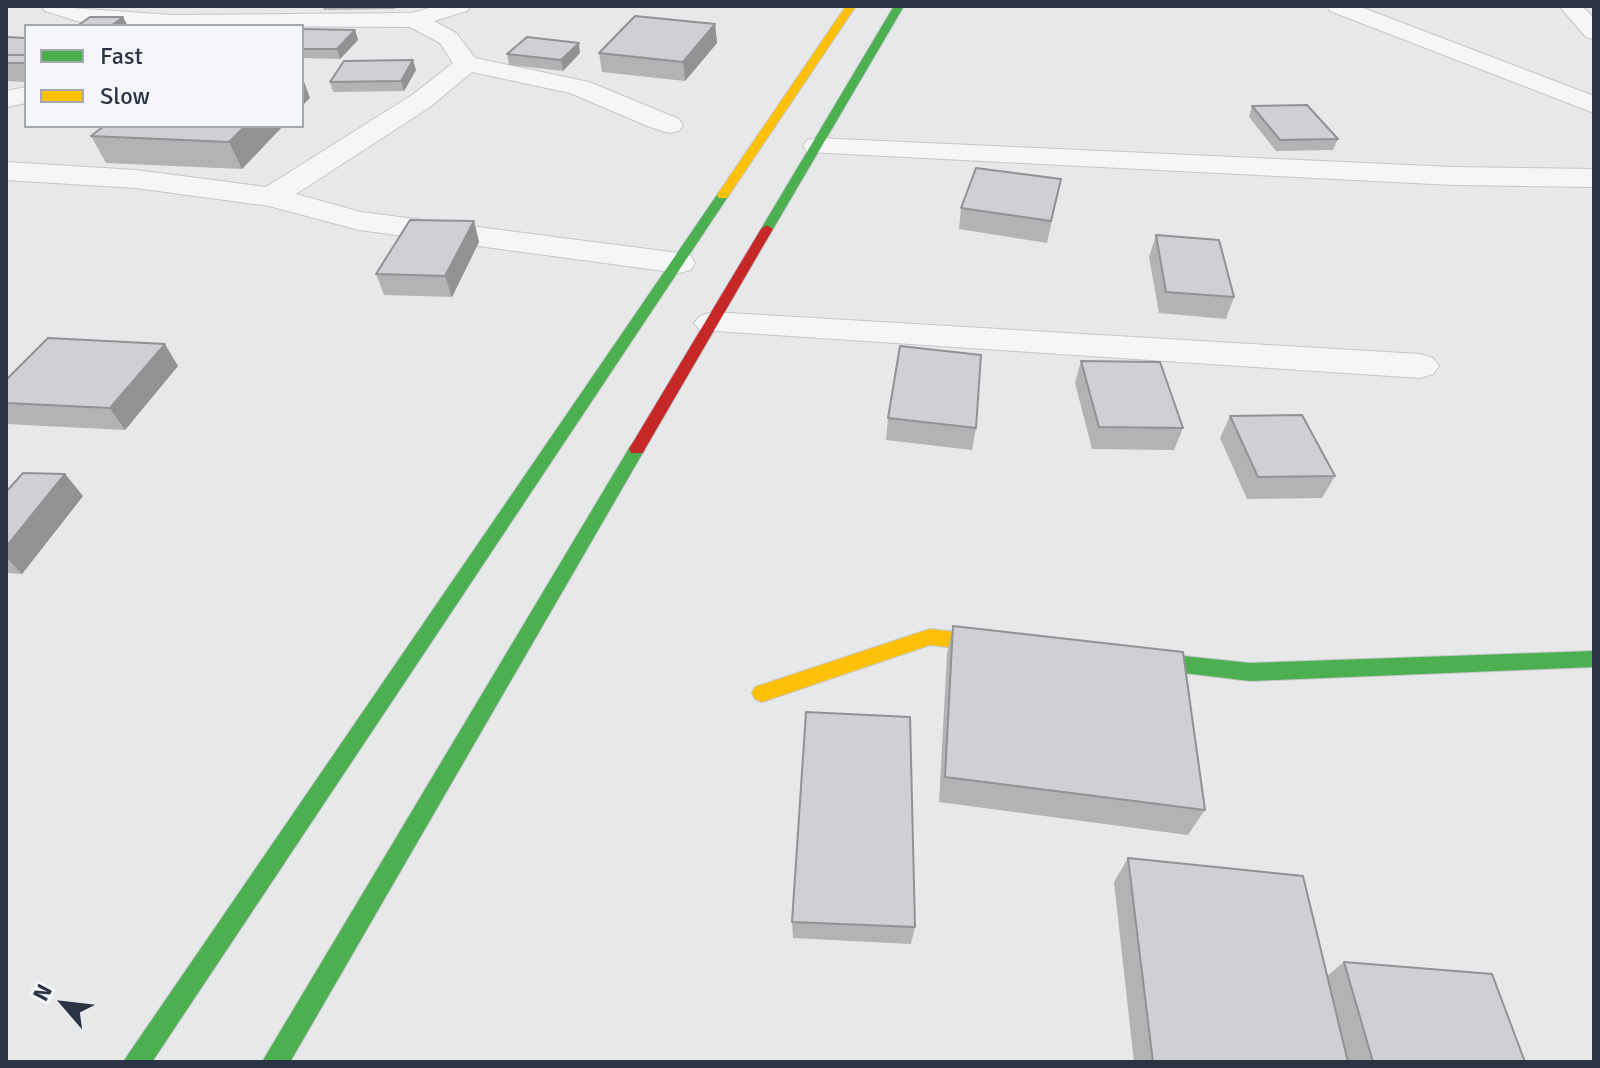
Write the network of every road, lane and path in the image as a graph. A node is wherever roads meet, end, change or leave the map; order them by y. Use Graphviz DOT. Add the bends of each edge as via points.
graph roads {
  1 [pos="53,6"];
  2 [pos="459,6"];
  3 [pos="851,6"];
  4 [pos="899,6"];
  5 [pos="1338,6"];
  6 [pos="1570,6"];
  7 [pos="414,20"];
  8 [pos="169,24"];
  9 [pos="1594,32"];
  10 [pos="467,64"];
  11 [pos="1594,105"];
  12 [pos="669,125"];
  13 [pos="817,146"];
  14 [pos="6,171"];
  15 [pos="1594,178"];
  16 [pos="271,197"];
  17 [pos="679,263"];
  18 [pos="712,323"];
  19 [pos="1420,366"];
  20 [pos="1022,647"];
  21 [pos="1114,656"];
  22 [pos="1594,659"];
  23 [pos="762,693"];
  24 [pos="136,1062"];
  25 [pos="275,1062"];
  1 -- 8 [label="street" via="90,18"];
  2 -- 7 [label="street"];
  3 -- 17 [label="main road"];
  4 -- 13 [label="main road"];
  5 -- 11 [label="street"];
  6 -- 9 [label="street"];
  7 -- 8 [label="street"];
  7 -- 10 [label="street" via="448,38"];
  10 -- 12 [label="street" via="592,91 643,118"];
  10 -- 16 [label="street" via="421,101"];
  13 -- 15 [label="street"];
  13 -- 18 [label="main road"];
  14 -- 16 [label="street" via="136,179"];
  16 -- 17 [label="street" via="359,221"];
  17 -- 24 [label="main road"];
  18 -- 19 [label="street"];
  18 -- 25 [label="main road"];
  20 -- 23 [label="main road" via="930,637"];
  21 -- 22 [label="main road" via="1250,672"];
}
